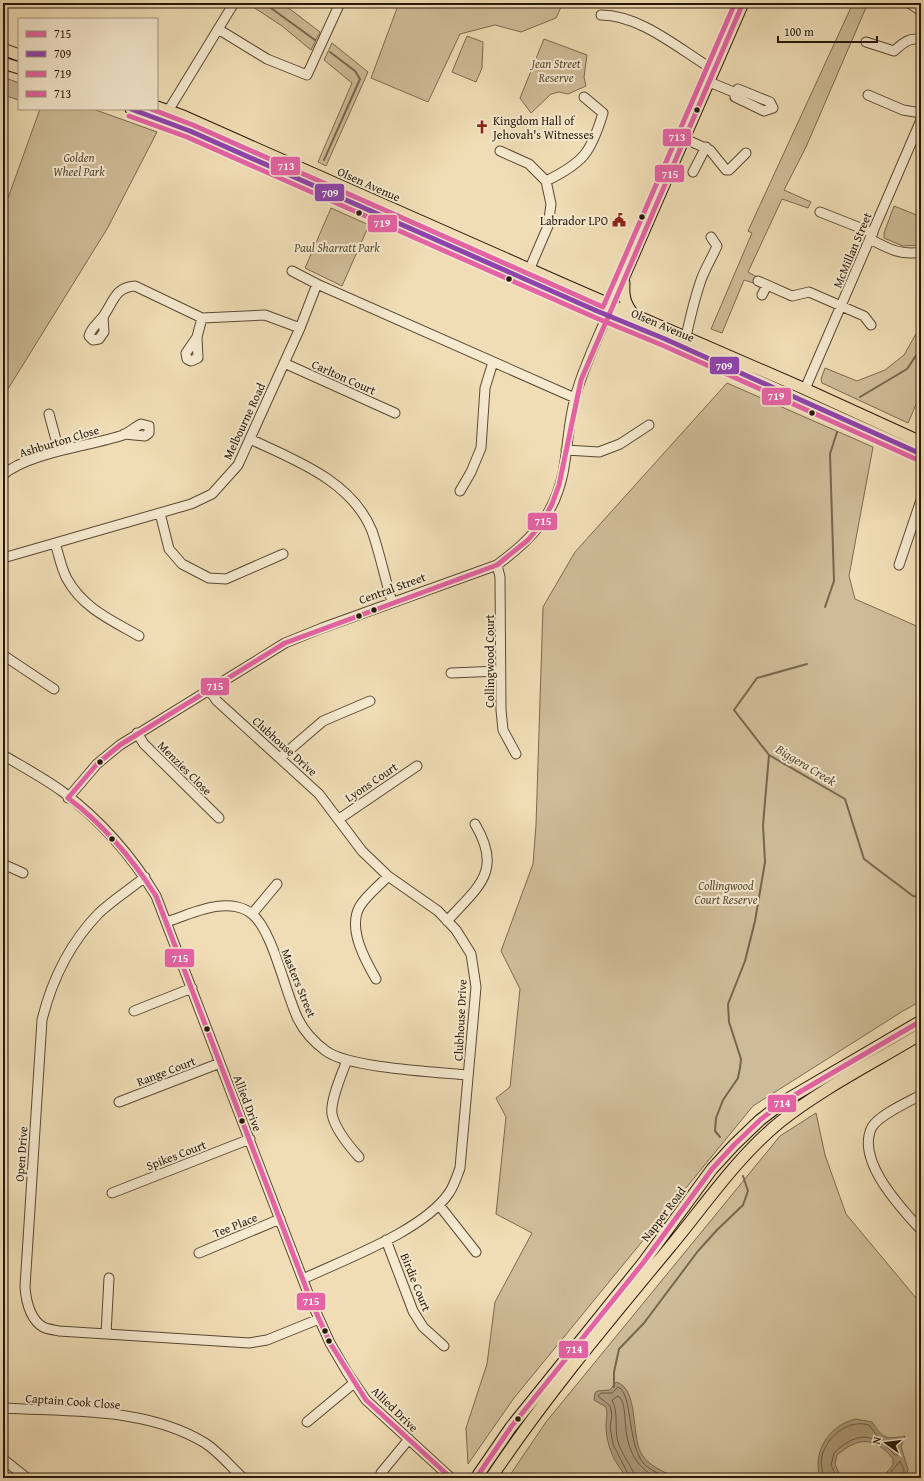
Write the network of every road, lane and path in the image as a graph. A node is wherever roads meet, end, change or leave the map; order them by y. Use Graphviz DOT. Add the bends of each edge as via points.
graph roads {
  1 [pos="234,3"];
  2 [pos="340,3"];
  3 [pos="743,3"];
  4 [pos="910,3"];
  5 [pos="921,11"];
  6 [pos="601,15"];
  7 [pos="218,29"];
  8 [pos="921,40"];
  9 [pos="866,42"];
  10 [pos="3,49"];
  11 [pos="18,55"];
  12 [pos="3,62"];
  13 [pos="18,68"];
  14 [pos="714,70"];
  15 [pos="709,82"];
  16 [pos="736,93"];
  17 [pos="584,96"];
  18 [pos="868,96"];
  19 [pos="139,110"];
  20 [pos="163,113"];
  21 [pos="921,113"];
  22 [pos="921,120"];
  23 [pos="685,139"];
  24 [pos="706,147"];
  25 [pos="500,151"];
  26 [pos="746,153"];
  27 [pos="693,172"];
  28 [pos="546,181"];
  29 [pos="820,212"];
  30 [pos="872,236"];
  31 [pos="711,237"];
  32 [pos="921,252"];
  33 [pos="530,268"];
  34 [pos="292,271"];
  35 [pos="625,276"];
  36 [pos="317,284"];
  37 [pos="762,295"];
  38 [pos="612,305"];
  39 [pos="842,305"];
  40 [pos="633,314"];
  41 [pos="607,316"];
  42 [pos="103,317"];
  43 [pos="202,318"];
  44 [pos="871,325"];
  45 [pos="300,328"];
  46 [pos="197,337"];
  47 [pos="686,337"];
  48 [pos="493,362"];
  49 [pos="284,363"];
  50 [pos="805,389"];
  51 [pos="575,398"];
  52 [pos="395,413"];
  53 [pos="49,414"];
  54 [pos="649,425"];
  55 [pos="124,434"];
  56 [pos="250,439"];
  57 [pos="921,442"];
  58 [pos="566,450"];
  59 [pos="59,451"];
  60 [pos="921,454"];
  61 [pos="3,475"];
  62 [pos="460,490"];
  63 [pos="921,500"];
  64 [pos="160,513"];
  65 [pos="55,543"];
  66 [pos="283,554"];
  67 [pos="3,558"];
  68 [pos="497,565"];
  69 [pos="898,565"];
  70 [pos="392,602"];
  71 [pos="139,636"];
  72 [pos="3,655"];
  73 [pos="500,672"];
  74 [pos="451,673"];
  75 [pos="54,689"];
  76 [pos="209,690"];
  77 [pos="370,700"];
  78 [pos="137,733"];
  79 [pos="516,754"];
  80 [pos="3,755"];
  81 [pos="280,758"];
  82 [pos="417,766"];
  83 [pos="68,798"];
  84 [pos="218,818"];
  85 [pos="338,819"];
  86 [pos="475,824"];
  87 [pos="3,864"];
  88 [pos="23,873"];
  89 [pos="388,876"];
  90 [pos="145,877"];
  91 [pos="277,884"];
  92 [pos="252,914"];
  93 [pos="447,920"];
  94 [pos="166,922"];
  95 [pos="376,979"];
  96 [pos="192,988"];
  97 [pos="134,1011"];
  98 [pos="921,1021"];
  99 [pos="921,1034"];
  100 [pos="347,1060"];
  101 [pos="220,1063"];
  102 [pos="468,1075"];
  103 [pos="921,1096"];
  104 [pos="119,1102"];
  105 [pos="250,1139"];
  106 [pos="358,1157"];
  107 [pos="112,1193"];
  108 [pos="439,1204"];
  109 [pos="280,1219"];
  110 [pos="921,1230"];
  111 [pos="386,1240"];
  112 [pos="476,1252"];
  113 [pos="199,1253"];
  114 [pos="109,1278"];
  115 [pos="303,1279"];
  116 [pos="320,1319"];
  117 [pos="106,1334"];
  118 [pos="444,1346"];
  119 [pos="354,1383"];
  120 [pos="3,1408"];
  121 [pos="307,1422"];
  122 [pos="409,1439"];
  123 [pos="510,1450"];
  124 [pos="3,1459"];
  125 [pos="27,1478"];
  126 [pos="244,1478"];
  127 [pos="380,1478"];
  128 [pos="451,1478"];
  129 [pos="476,1478"];
  130 [pos="491,1478"];
  131 [pos="502,1478"];
  1 -- 7 [label="street"];
  2 -- 7 [label="street" via="307,75 268,59"];
  3 -- 14 [label="main road"];
  4 -- 5 [label="street"];
  6 -- 14 [label="street" via="614,15 655,32"];
  7 -- 20 [label="street"];
  8 -- 9 [label="street" via="915,38 906,41 894,51"];
  10 -- 11 [label="main road"];
  12 -- 13 [label="main road"];
  14 -- 15 [label="main road"];
  15 -- 16 [label="street"];
  15 -- 23 [label="main road"];
  17 -- 28 [label="street" via="603,113 589,151 579,162"];
  18 -- 21 [label="street" via="903,110"];
  19 -- 20 [label="main road, Olsen Avenue"];
  20 -- 33 [label="main road, Olsen Avenue"];
  20 -- 41 [label="main road, Olsen Avenue"];
  22 -- 30 [label="street, McMillan Street"];
  23 -- 24 [label="street"];
  23 -- 35 [label="main road"];
  24 -- 26 [label="street" via="716,155 726,170"];
  24 -- 27 [label="street"];
  25 -- 28 [label="street" via="529,164"];
  28 -- 33 [label="street" via="551,204 548,226"];
  29 -- 30 [label="street"];
  30 -- 32 [label="street" via="892,250 905,254"];
  30 -- 39 [label="street, McMillan Street"];
  31 -- 47 [label="street" via="717,246 700,283"];
  33 -- 38 [label="main road, Olsen Avenue"];
  34 -- 36 [label="street"];
  35 -- 38 [label="main road"];
  35 -- 40 [label="main road" via="624,298"];
  36 -- 45 [label="street, Melbourne Road"];
  36 -- 48 [label="street"];
  37 -- 39 [label="street" via="763,283 792,296 809,292"];
  38 -- 40 [label="main road, Olsen Avenue"];
  38 -- 41 [label="main road"];
  39 -- 44 [label="street" via="864,316"];
  39 -- 50 [label="street, McMillan Street"];
  40 -- 47 [label="main road, Olsen Avenue"];
  41 -- 51 [label="street, Central Street"];
  41 -- 60 [label="main road, Olsen Avenue" via="665,339"];
  42 -- 43 [label="street" via="114,296 123,288 135,286"];
  43 -- 45 [label="street" via="265,314"];
  43 -- 46 [label="street"];
  45 -- 49 [label="street, Melbourne Road"];
  47 -- 50 [label="main road, Olsen Avenue"];
  48 -- 51 [label="street"];
  48 -- 62 [label="street" via="485,388 481,448"];
  49 -- 52 [label="street, Carlton Court"];
  49 -- 56 [label="street, Melbourne Road"];
  50 -- 57 [label="main road, Olsen Avenue"];
  51 -- 58 [label="street, Central Street"];
  53 -- 59 [label="street"];
  54 -- 58 [label="street" via="620,444 599,452"];
  55 -- 59 [label="street, Ashburton Close"];
  56 -- 64 [label="street, Melbourne Road" via="238,465 212,494 191,504"];
  56 -- 70 [label="street" via="307,465 348,495 372,530"];
  58 -- 68 [label="street, Central Street" via="559,488 548,514 528,540"];
  59 -- 61 [label="street, Ashburton Close"];
  63 -- 69 [label="street"];
  64 -- 65 [label="street, Melbourne Road"];
  64 -- 66 [label="street" via="169,549 182,564 209,578 226,578"];
  65 -- 67 [label="street, Melbourne Road"];
  65 -- 71 [label="street" via="66,577 79,598 94,610"];
  68 -- 70 [label="street, Central Street"];
  68 -- 73 [label="street, Collingwood Court" via="500,577"];
  70 -- 76 [label="street, Central Street" via="285,643"];
  72 -- 75 [label="street"];
  73 -- 74 [label="street"];
  73 -- 79 [label="street, Collingwood Court" via="503,730"];
  76 -- 78 [label="street, Central Street"];
  76 -- 81 [label="street, Clubhouse Drive" via="217,701"];
  77 -- 81 [label="street" via="323,721"];
  78 -- 83 [label="street, Central Street" via="109,753"];
  78 -- 84 [label="street, Menzies Close" via="144,744"];
  80 -- 83 [label="street, Allied Drive"];
  81 -- 85 [label="street, Clubhouse Drive" via="319,794"];
  82 -- 85 [label="street, Lyons Court"];
  83 -- 90 [label="street, Allied Drive" via="89,813 108,832"];
  85 -- 89 [label="street, Clubhouse Drive" via="362,851"];
  86 -- 93 [label="street" via="488,853 487,872"];
  87 -- 88 [label="street"];
  89 -- 93 [label="street, Clubhouse Drive"];
  89 -- 95 [label="street" via="360,906 356,922 363,956"];
  90 -- 94 [label="street, Allied Drive"];
  90 -- 117 [label="street, Open Drive" via="100,913 77,940 60,966 42,1020 25,1286 27,1303 33,1316 43,1326 59,1331"];
  91 -- 92 [label="street"];
  92 -- 94 [label="street" via="238,908 220,906"];
  92 -- 100 [label="street, Masters Street" via="266,932 299,1020 310,1036 327,1052"];
  93 -- 102 [label="street, Clubhouse Drive" via="471,954 476,987"];
  94 -- 96 [label="street, Allied Drive"];
  96 -- 97 [label="street"];
  96 -- 101 [label="street, Allied Drive"];
  98 -- 129 [label="main road, Napper Road" via="786,1100 734,1145 512,1428"];
  99 -- 123 [label="main road, Napper Road" via="816,1098 762,1138 569,1370"];
  100 -- 102 [label="street, Masters Street"];
  100 -- 106 [label="street" via="332,1114"];
  101 -- 104 [label="street, Range Court"];
  101 -- 105 [label="street, Allied Drive"];
  102 -- 108 [label="street, Clubhouse Drive" via="460,1168 450,1193"];
  103 -- 110 [label="street" via="885,1116 873,1126 868,1141 873,1161 889,1194"];
  105 -- 107 [label="street, Spikes Court"];
  105 -- 109 [label="street, Allied Drive"];
  108 -- 111 [label="street, Clubhouse Drive" via="428,1215"];
  108 -- 112 [label="street"];
  109 -- 113 [label="street, Tee Place"];
  109 -- 115 [label="street, Allied Drive"];
  111 -- 115 [label="street, Clubhouse Drive"];
  111 -- 118 [label="street, Birdie Court" via="413,1311 423,1327"];
  114 -- 117 [label="street"];
  115 -- 116 [label="street, Allied Drive"];
  116 -- 117 [label="street, Open Drive" via="267,1340 249,1343"];
  116 -- 119 [label="street, Allied Drive" via="330,1343"];
  119 -- 121 [label="street"];
  119 -- 122 [label="street, Allied Drive" via="366,1400"];
  120 -- 126 [label="street, Captain Cook Close" via="116,1414 178,1430 206,1444"];
  122 -- 127 [label="street" via="381,1473"];
  122 -- 128 [label="street, Allied Drive"];
  123 -- 130 [label="main road, Napper Road"];
  123 -- 131 [label="main road"];
  124 -- 125 [label="street"];
}
